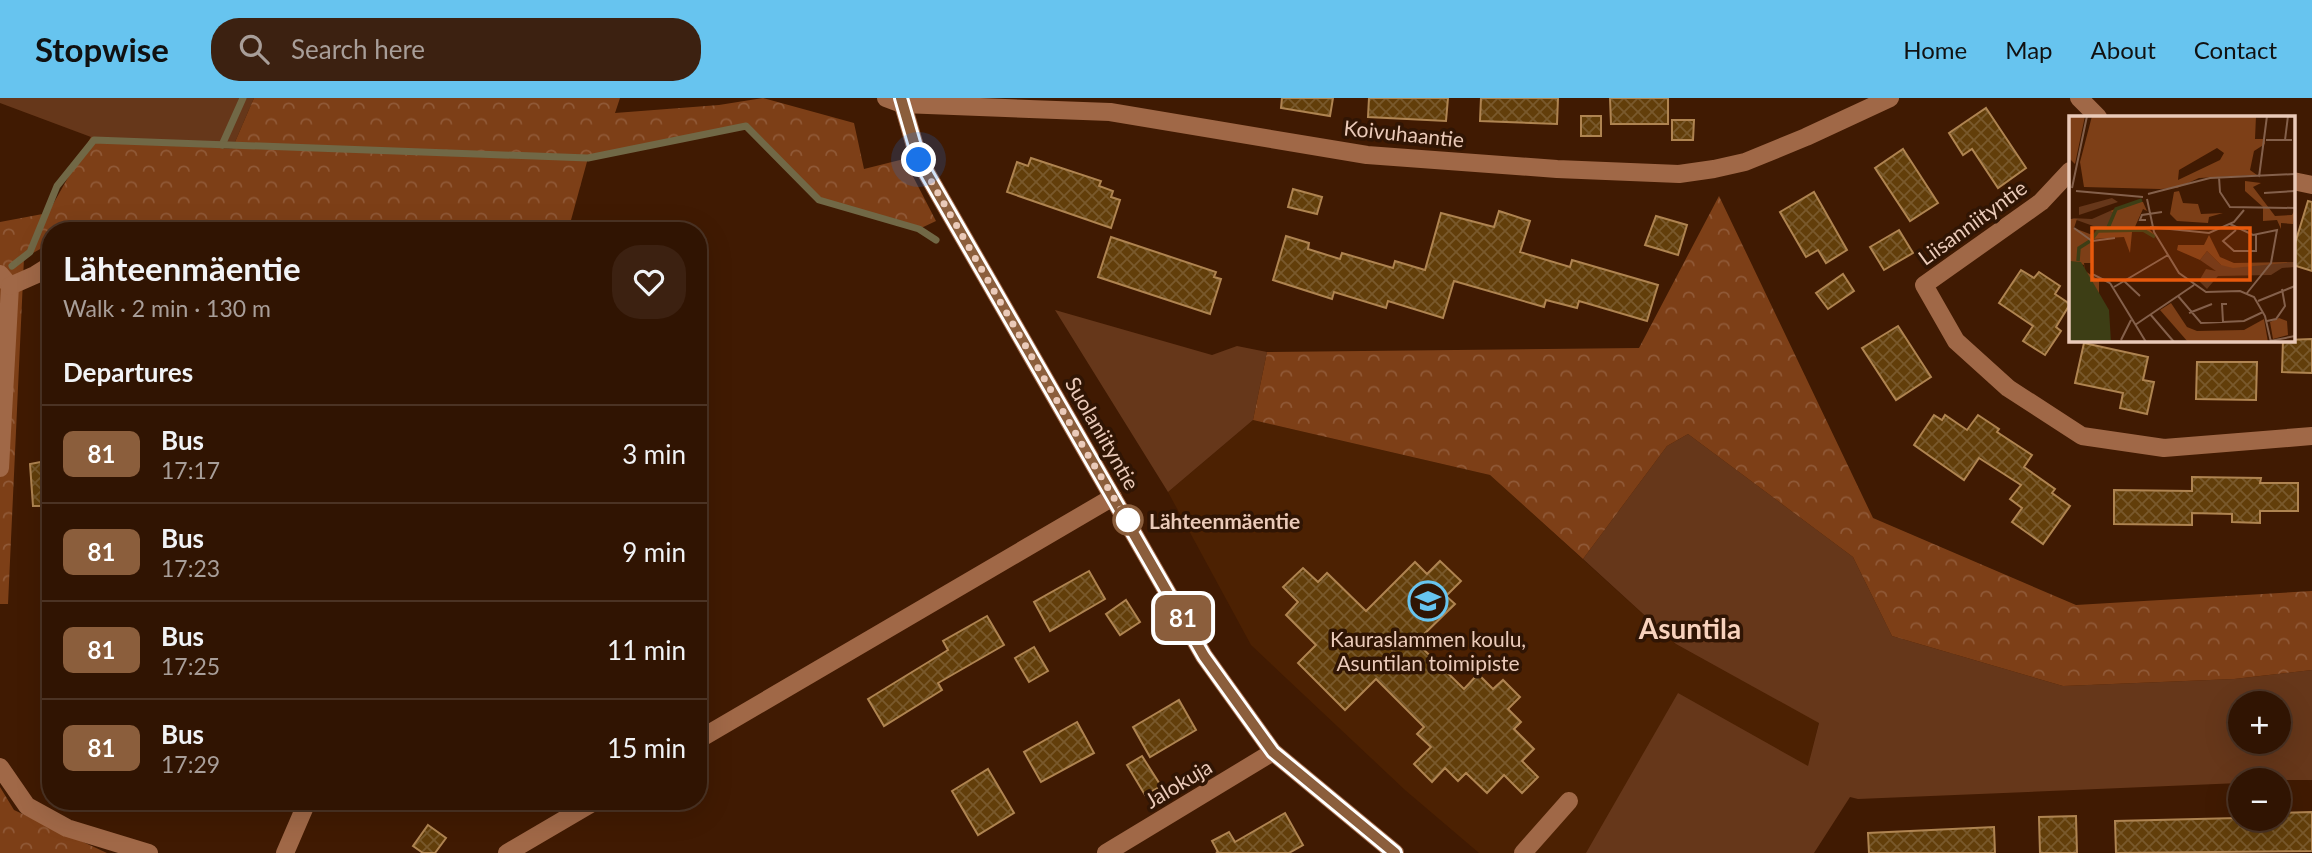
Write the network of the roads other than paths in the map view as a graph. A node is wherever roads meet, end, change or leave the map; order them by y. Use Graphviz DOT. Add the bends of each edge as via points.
graph roads {
  1 [pos="1890,98"];
  2 [pos="2078,98"];
  3 [pos="896,100"];
  4 [pos="2097,116"];
  5 [pos="2069,173"];
  6 [pos="2294,181"];
  7 [pos="2312,186"];
  8 [pos="42,271"];
  9 [pos="5,280"];
  10 [pos="2312,436"];
  11 [pos="0,468"];
  12 [pos="1113,497"];
  13 [pos="707,735"];
  14 [pos="1273,752"];
  15 [pos="0,767"];
  16 [pos="1569,801"];
  17 [pos="304,810"];
  18 [pos="580,810"];
  19 [pos="149,853"];
  20 [pos="285,853"];
  21 [pos="507,853"];
  22 [pos="1106,853"];
  23 [pos="1395,853"];
  24 [pos="1523,853"];
  1 -- 3 [label="street, Koivuhaantie" via="1745,162 1679,174 1367,155 1110,112"];
  2 -- 4 [label="street"];
  3 -- 12 [label="street, Suolaniityntie" via="919,160"];
  5 -- 10 [label="street, Liisanniityntie" via="2041,202 1924,285 1956,341 2008,388 2082,436 2164,448"];
  6 -- 7 [label="street"];
  8 -- 9 [label="street"];
  9 -- 11 [label="street"];
  12 -- 13 [label="street"];
  12 -- 14 [label="street, Suolaniityntie" via="1204,656"];
  14 -- 22 [label="street, Jalokuja"];
  14 -- 23 [label="street, Suolaniityntie"];
  15 -- 19 [label="street" via="27,806 67,828"];
  16 -- 24 [label="street"];
  17 -- 20 [label="street"];
  18 -- 21 [label="street"];
}
